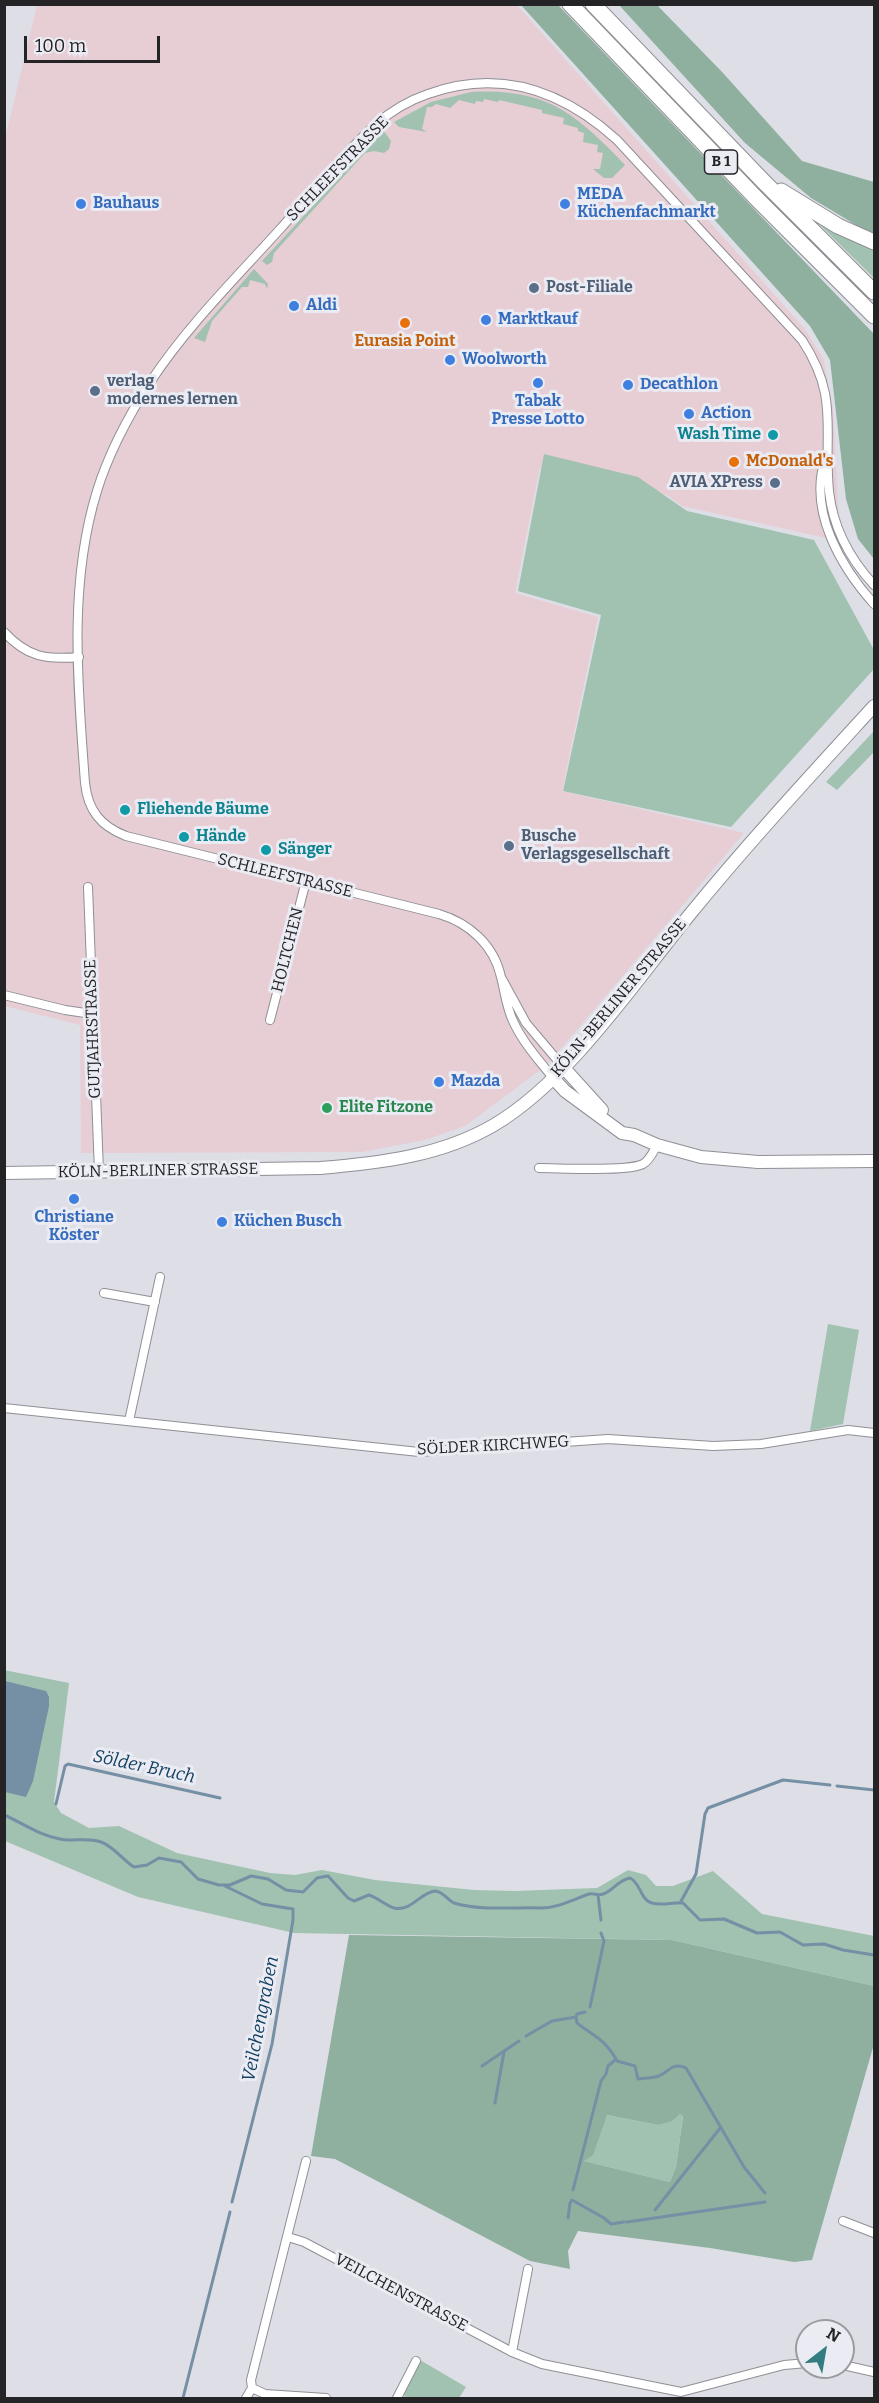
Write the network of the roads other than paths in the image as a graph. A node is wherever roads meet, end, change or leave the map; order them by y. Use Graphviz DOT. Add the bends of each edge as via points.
graph roads {
  1 [pos="570,4"];
  2 [pos="593,4"];
  3 [pos="763,181"];
  4 [pos="874,242"];
  5 [pos="874,292"];
  6 [pos="874,316"];
  7 [pos="828,454"];
  8 [pos="874,585"];
  9 [pos="874,604"];
  10 [pos="4,632"];
  11 [pos="79,657"];
  12 [pos="874,706"];
  13 [pos="306,881"];
  14 [pos="88,887"];
  15 [pos="502,979"];
  16 [pos="4,995"];
  17 [pos="92,1014"];
  18 [pos="270,1020"];
  19 [pos="564,1068"];
  20 [pos="554,1078"];
  21 [pos="634,1135"];
  22 [pos="657,1145"];
  23 [pos="874,1161"];
  24 [pos="539,1168"];
  25 [pos="99,1172"];
  26 [pos="4,1173"];
  27 [pos="160,1277"];
  28 [pos="105,1293"];
  29 [pos="155,1302"];
  30 [pos="4,1408"];
  31 [pos="129,1421"];
  32 [pos="874,1433"];
  33 [pos="306,2161"];
  34 [pos="843,2221"];
  35 [pos="874,2233"];
  36 [pos="288,2237"];
  37 [pos="528,2269"];
  38 [pos="512,2352"];
  39 [pos="416,2361"];
  40 [pos="795,2364"];
  41 [pos="855,2368"];
  42 [pos="874,2372"];
  43 [pos="252,2388"];
  44 [pos="680,2395"];
  45 [pos="246,2398"];
  46 [pos="326,2398"];
  47 [pos="397,2398"];
  1 -- 6 [label="highway, B 1"];
  2 -- 3 [label="highway, B 1"];
  3 -- 4 [label="highway" via="838,226"];
  3 -- 5 [label="highway, B 1"];
  7 -- 8 [label="street, SCHLEEFSTRASSE" via="836,523 855,561"];
  7 -- 9 [label="street, SCHLEEFSTRASSE" via="821,472 821,489 830,533 846,566"];
  7 -- 11 [label="street, SCHLEEFSTRASSE" via="826,394 814,359 802,340 617,140 571,105 518,85 482,83 426,94 399,108 359,142 193,327 140,399 113,448 91,514 79,582"];
  10 -- 11 [label="street" via="31,653 52,658"];
  11 -- 13 [label="street, SCHLEEFSTRASSE" via="86,794 98,820 126,836"];
  12 -- 19 [label="main road, KÖLN-BERLINER STRASSE" via="720,878"];
  13 -- 15 [label="street, SCHLEEFSTRASSE" via="450,917 485,944"];
  13 -- 18 [label="street, HOLTCHEN"];
  14 -- 17 [label="street, GUTJAHRSTRASSE"];
  15 -- 19 [label="street, SCHLEEFSTRASSE" via="526,1023"];
  15 -- 20 [label="street, SCHLEEFSTRASSE" via="506,1004 518,1031"];
  16 -- 17 [label="street"];
  17 -- 25 [label="street, GUTJAHRSTRASSE"];
  19 -- 20 [label="main road, KÖLN-BERLINER STRASSE"];
  19 -- 21 [label="main road" via="595,1104"];
  20 -- 21 [label="main road" via="609,1125"];
  20 -- 25 [label="main road, KÖLN-BERLINER STRASSE" via="494,1125 412,1156 320,1168"];
  21 -- 22 [label="main road"];
  22 -- 23 [label="main road" via="701,1158 732,1161"];
  22 -- 24 [label="street" via="642,1165"];
  25 -- 26 [label="main road, KÖLN-BERLINER STRASSE"];
  27 -- 29 [label="street"];
  28 -- 29 [label="street"];
  29 -- 31 [label="street"];
  30 -- 31 [label="street, SÖLDER KIRCHWEG"];
  31 -- 32 [label="street, SÖLDER KIRCHWEG" via="419,1452 608,1439 713,1446 761,1444 848,1430"];
  33 -- 36 [label="street"];
  34 -- 35 [label="street"];
  36 -- 38 [label="street, VEILCHENSTRASSE" via="304,2241"];
  36 -- 43 [label="street"];
  37 -- 38 [label="street"];
  38 -- 44 [label="street, VEILCHENSTRASSE" via="542,2364"];
  39 -- 47 [label="street"];
  40 -- 44 [label="street"];
  41 -- 42 [label="street"];
  43 -- 45 [label="street"];
  43 -- 46 [label="street" via="265,2394"];
}
